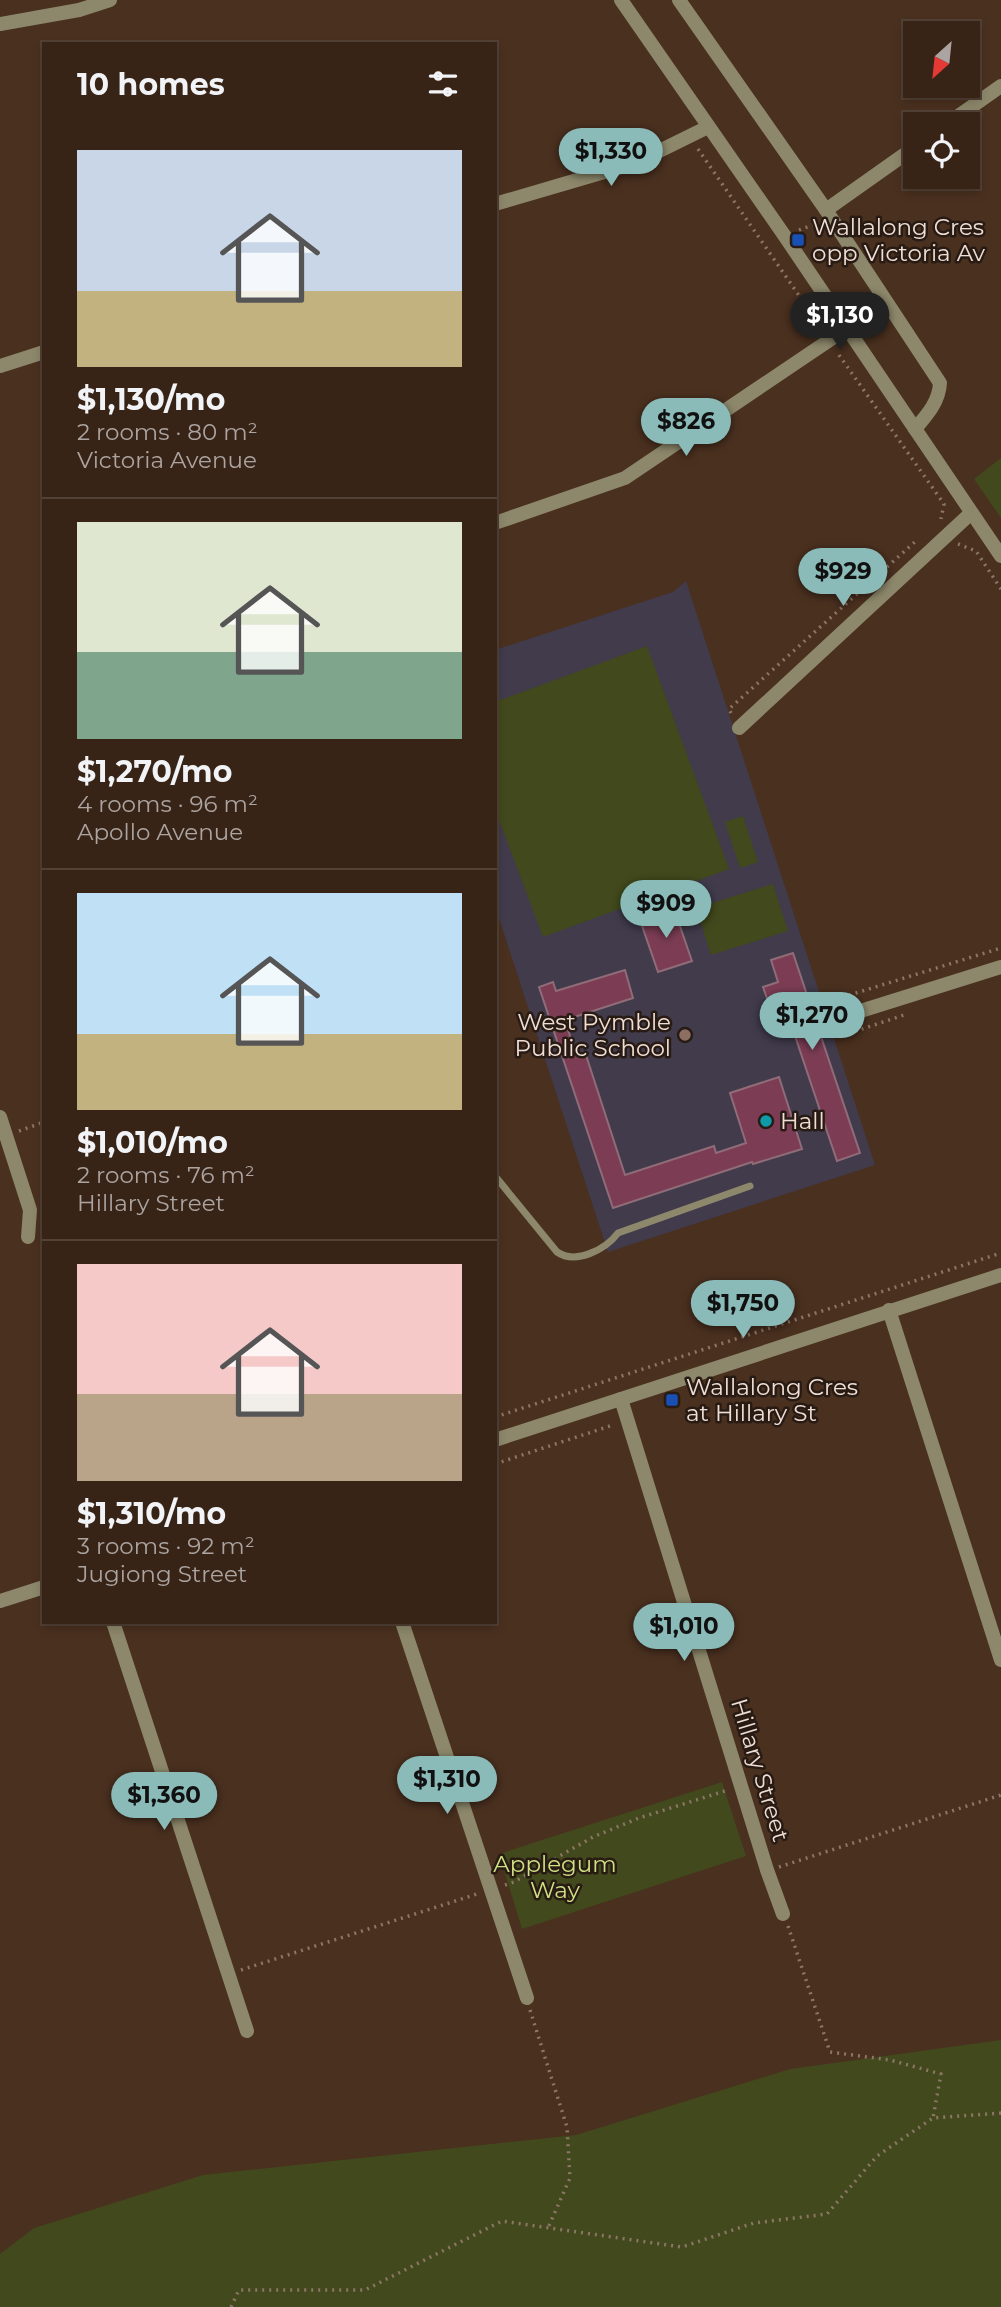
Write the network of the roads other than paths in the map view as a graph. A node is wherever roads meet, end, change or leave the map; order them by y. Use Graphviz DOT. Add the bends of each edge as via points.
graph roads {
  1 [pos="110,0"];
  2 [pos="679,0"];
  3 [pos="624,1"];
  4 [pos="0,24"];
  5 [pos="1001,86"];
  6 [pos="964,112"];
  7 [pos="708,127"];
  8 [pos="903,156"];
  9 [pos="497,203"];
  10 [pos="829,214"];
  11 [pos="846,329"];
  12 [pos="42,353"];
  13 [pos="0,366"];
  14 [pos="915,429"];
  15 [pos="971,513"];
  16 [pos="497,522"];
  17 [pos="1001,556"];
  18 [pos="739,728"];
  19 [pos="1001,967"];
  20 [pos="832,1020"];
  21 [pos="0,1117"];
  22 [pos="497,1178"];
  23 [pos="750,1185"];
  24 [pos="28,1237"];
  25 [pos="1001,1275"];
  26 [pos="889,1310"];
  27 [pos="621,1399"];
  28 [pos="497,1439"];
  29 [pos="42,1588"];
  30 [pos="0,1601"];
  31 [pos="115,1624"];
  32 [pos="403,1624"];
  33 [pos="1001,1660"];
  34 [pos="783,1914"];
  35 [pos="527,1998"];
  36 [pos="247,2031"];
  1 -- 4 [label="street"];
  2 -- 10 [label="street"];
  3 -- 7 [label="street"];
  5 -- 6 [label="street"];
  7 -- 9 [label="street" via="635,163"];
  7 -- 11 [label="street"];
  8 -- 10 [label="street"];
  10 -- 14 [label="street" via="940,383 930,411"];
  11 -- 14 [label="street"];
  11 -- 16 [label="street" via="625,478"];
  12 -- 13 [label="street"];
  14 -- 15 [label="street"];
  15 -- 17 [label="street"];
  15 -- 18 [label="street"];
  19 -- 20 [label="street"];
  21 -- 24 [label="street" via="30,1210"];
  22 -- 23 [label="lane" via="558,1252 575,1258 609,1244 618,1233"];
  25 -- 26 [label="street"];
  26 -- 27 [label="street"];
  26 -- 33 [label="street"];
  27 -- 28 [label="street"];
  27 -- 34 [label="street, Hillary Street"];
  29 -- 30 [label="street"];
  31 -- 36 [label="street"];
  32 -- 35 [label="street"];
}
